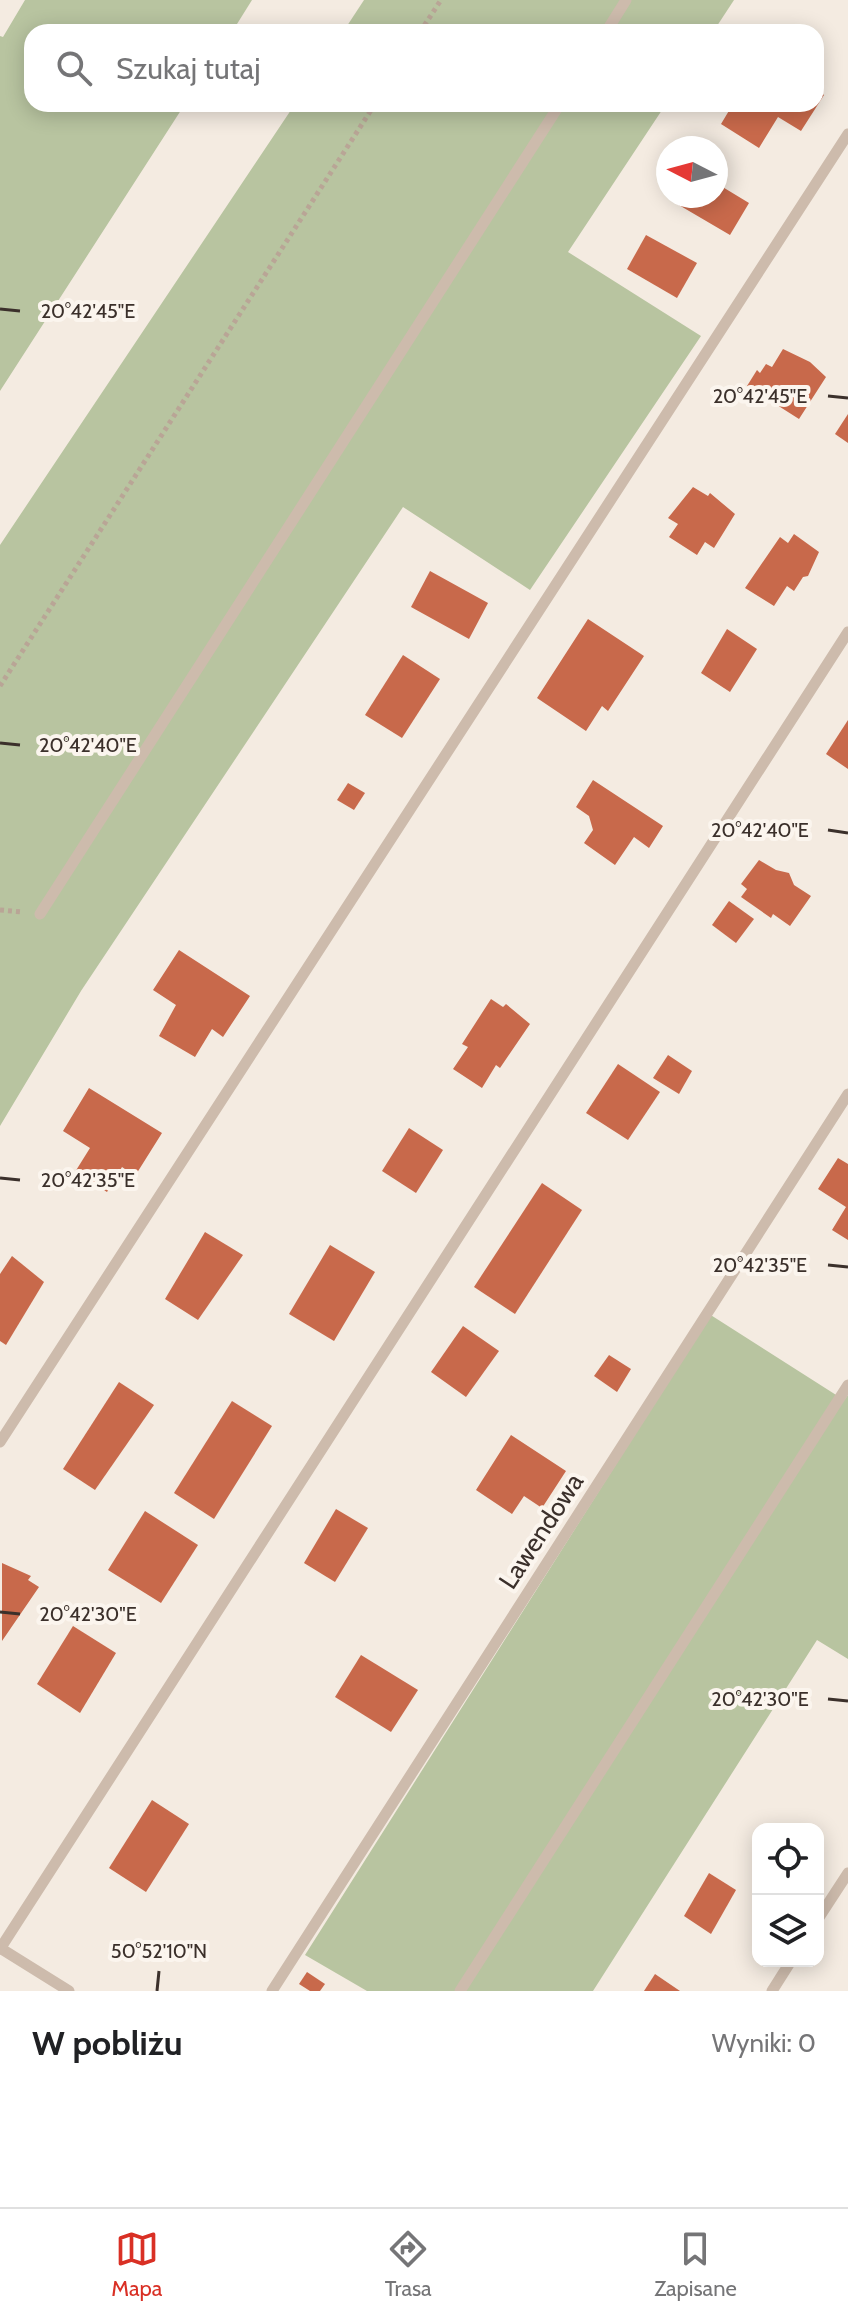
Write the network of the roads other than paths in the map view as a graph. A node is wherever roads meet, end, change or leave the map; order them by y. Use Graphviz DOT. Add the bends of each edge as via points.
graph roads {
  1 [pos="626,0"];
  2 [pos="611,24"];
  3 [pos="555,112"];
  4 [pos="848,134"];
  5 [pos="848,632"];
  6 [pos="40,914"];
  7 [pos="848,1094"];
  8 [pos="848,1385"];
  9 [pos="0,1442"];
  10 [pos="848,1873"];
  11 [pos="824,1910"];
  12 [pos="0,1948"];
  13 [pos="787,1967"];
  14 [pos="69,1991"];
  15 [pos="272,1991"];
  16 [pos="460,1991"];
  17 [pos="772,1991"];
  1 -- 2 [label="lane"];
  3 -- 6 [label="lane"];
  4 -- 9 [label="lane"];
  5 -- 12 [label="lane"];
  7 -- 15 [label="lane, Lawendowa"];
  8 -- 16 [label="lane"];
  10 -- 11 [label="lane"];
  12 -- 14 [label="lane"];
  13 -- 17 [label="lane"];
}
